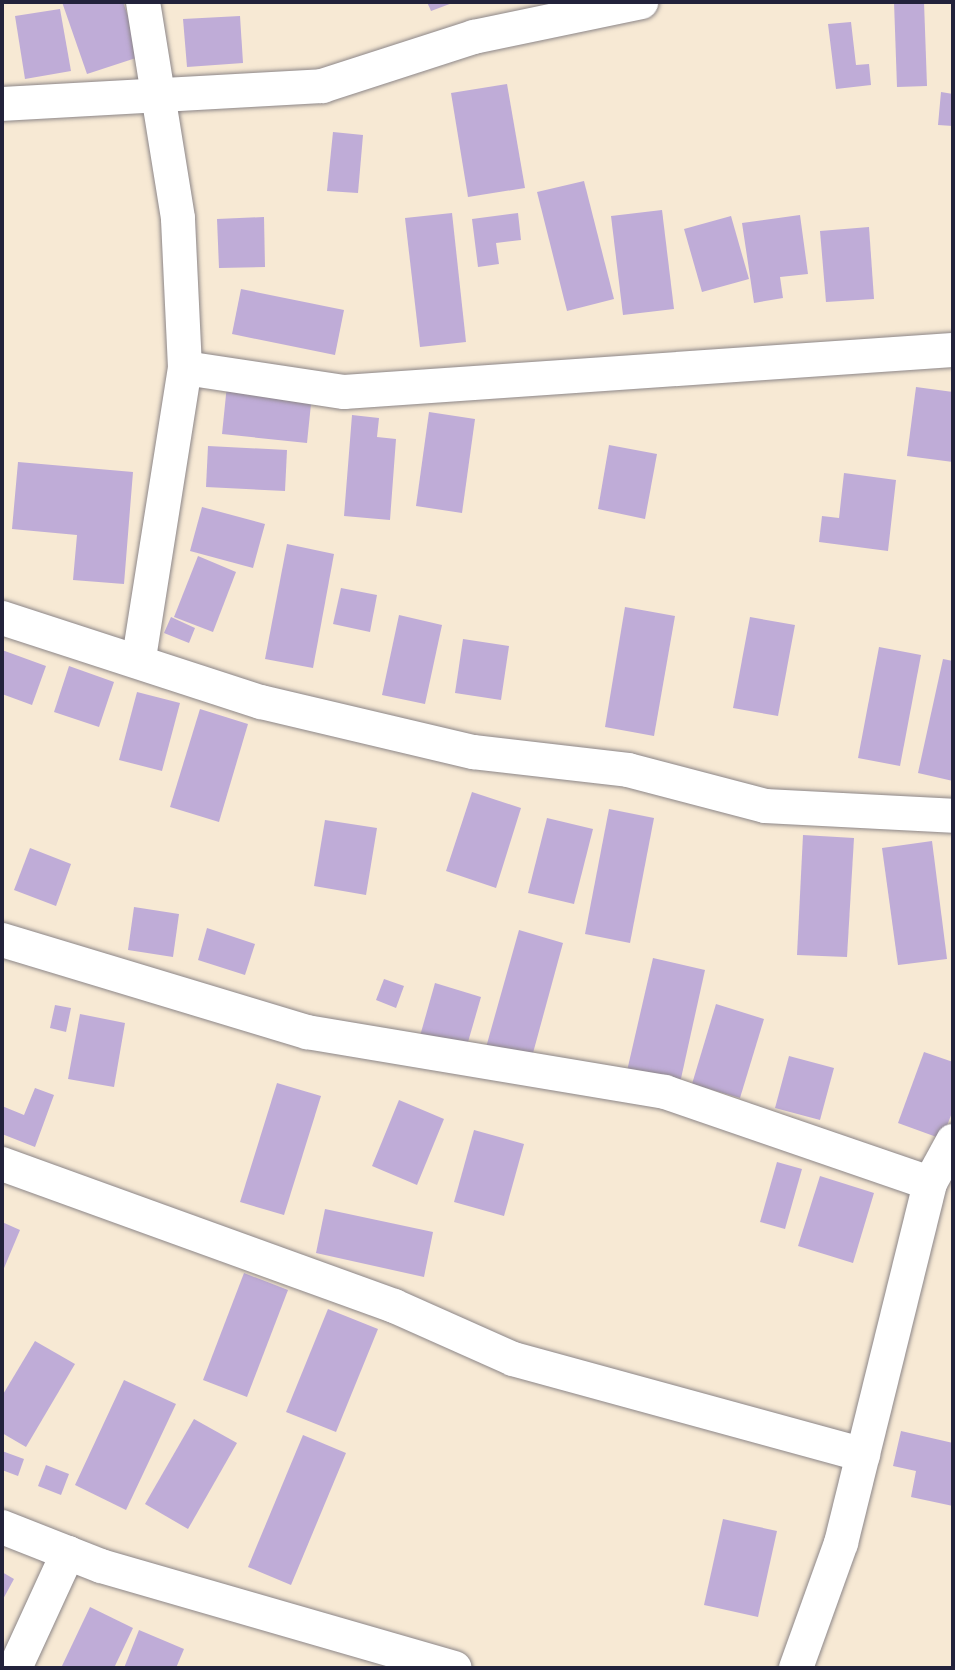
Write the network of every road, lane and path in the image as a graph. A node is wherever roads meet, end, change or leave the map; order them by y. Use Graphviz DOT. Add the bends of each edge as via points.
graph roads {
  1 [pos="143,2"];
  2 [pos="641,2"];
  3 [pos="159,92"];
  4 [pos="2,104"];
  5 [pos="953,350"];
  6 [pos="185,368"];
  7 [pos="2,618"];
  8 [pos="139,658"];
  9 [pos="953,816"];
  10 [pos="2,940"];
  11 [pos="953,1141"];
  12 [pos="2,1164"];
  13 [pos="930,1183"];
  14 [pos="863,1455"];
  15 [pos="2,1527"];
  16 [pos="68,1553"];
  17 [pos="15,1668"];
  18 [pos="455,1668"];
  19 [pos="796,1668"];
  1 -- 3 [label="street"];
  2 -- 3 [label="street" via="474,37 362,79"];
  3 -- 4 [label="street"];
  3 -- 6 [label="street" via="178,218"];
  5 -- 6 [label="street" via="344,392"];
  6 -- 8 [label="street"];
  7 -- 8 [label="street"];
  8 -- 9 [label="street" via="261,702 473,752 628,770 765,806"];
  10 -- 13 [label="street" via="307,1032 665,1092"];
  11 -- 13 [label="street"];
  12 -- 14 [label="street" via="394,1306 513,1359"];
  13 -- 14 [label="street"];
  14 -- 19 [label="street"];
  15 -- 16 [label="street"];
  16 -- 17 [label="street"];
  16 -- 18 [label="street"];
}
